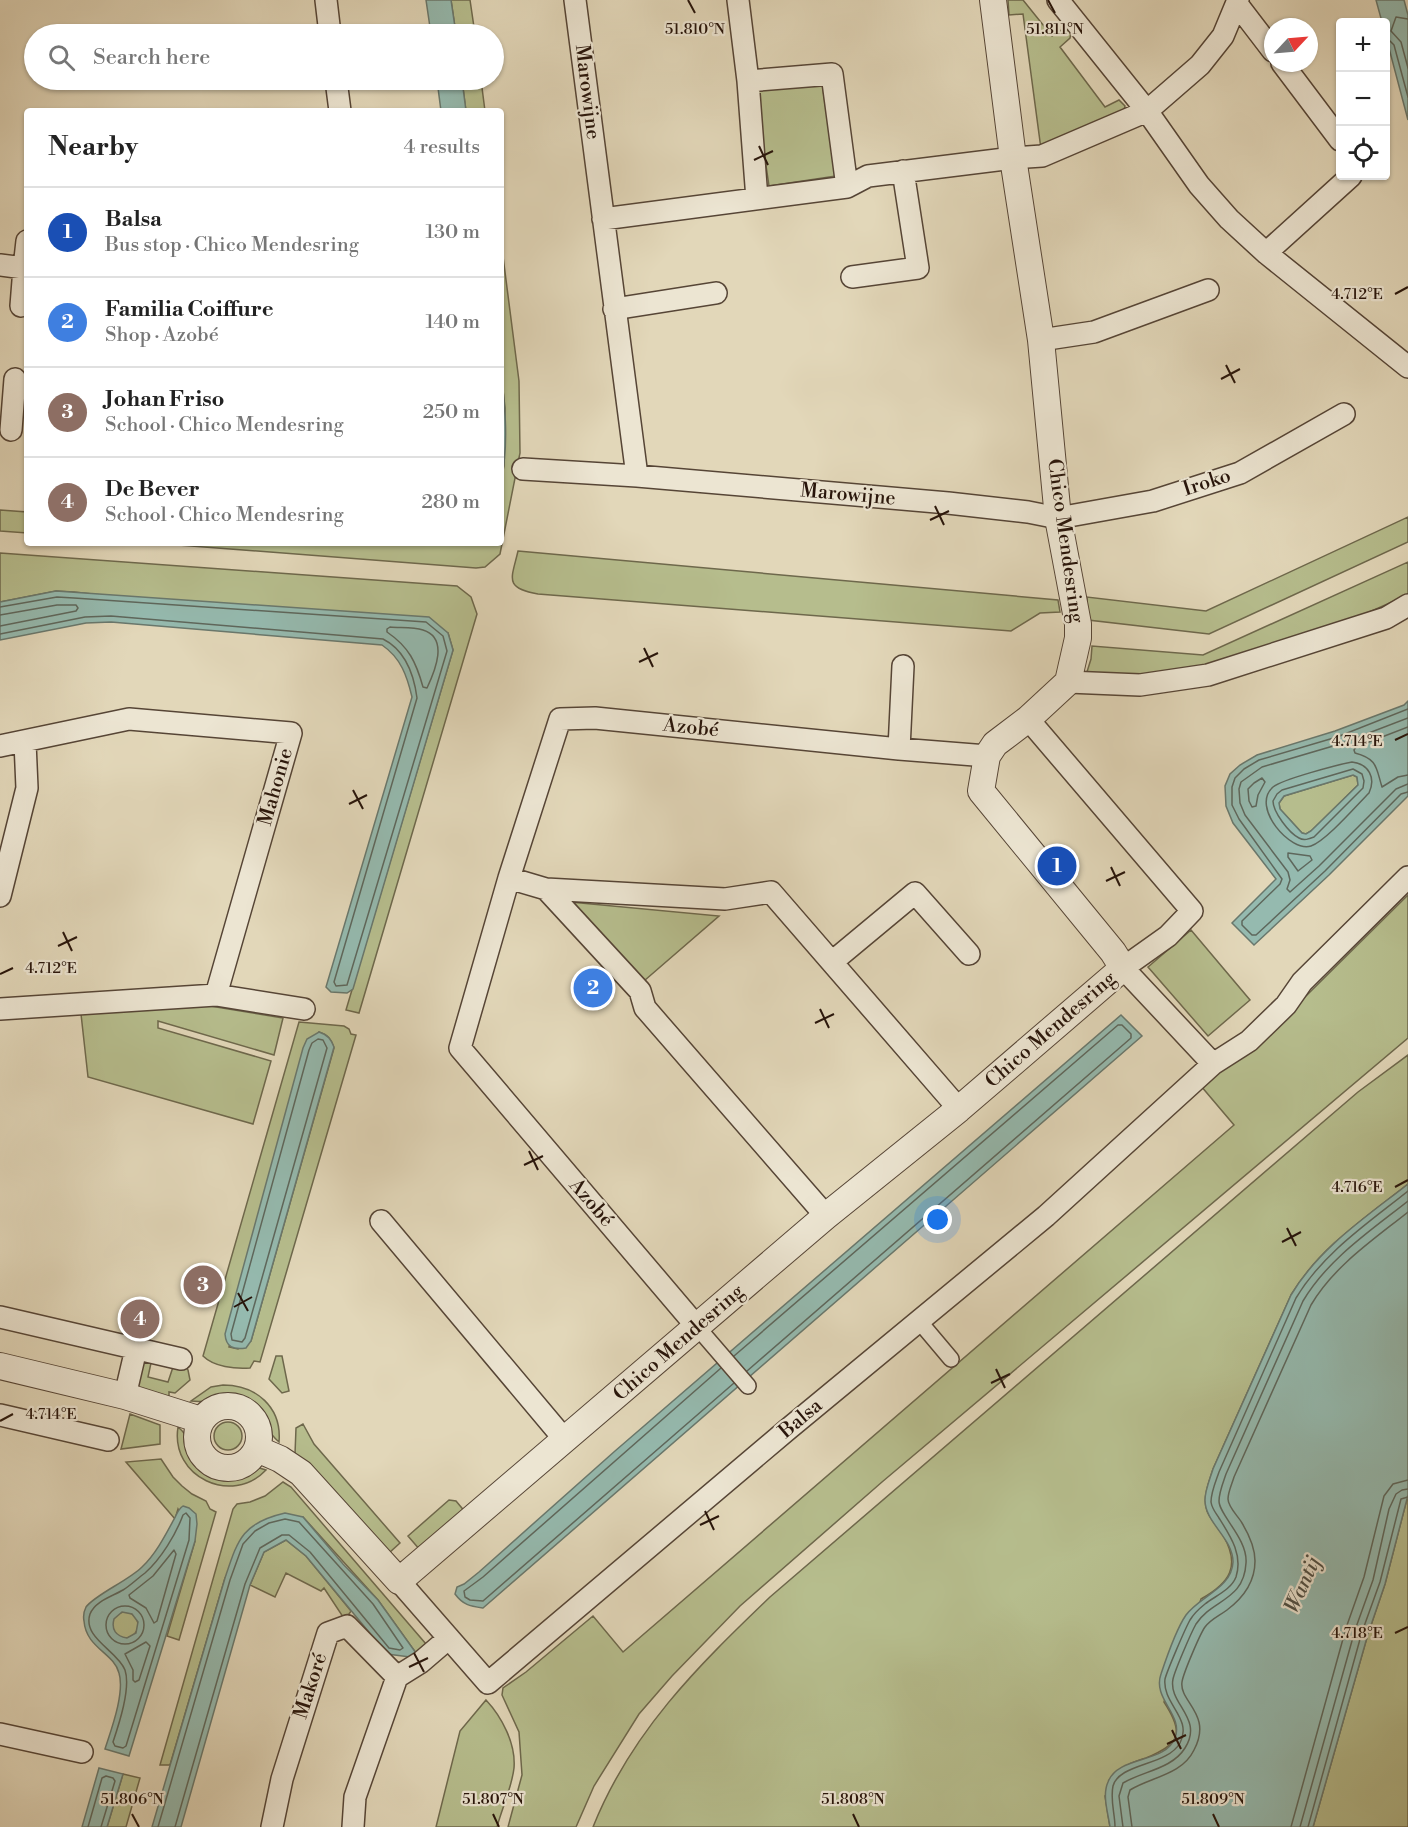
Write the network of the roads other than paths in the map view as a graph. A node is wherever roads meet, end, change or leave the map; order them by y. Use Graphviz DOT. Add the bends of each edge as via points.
graph roads {
  1 [pos="326,0"];
  2 [pos="575,0"];
  3 [pos="738,0"];
  4 [pos="993,0"];
  5 [pos="1058,0"];
  6 [pos="1237,2"];
  7 [pos="329,24"];
  8 [pos="1264,39"];
  9 [pos="1289,72"];
  10 [pos="748,81"];
  11 [pos="337,90"];
  12 [pos="340,108"];
  13 [pos="1147,111"];
  14 [pos="1336,133"];
  15 [pos="1013,158"];
  16 [pos="903,171"];
  17 [pos="1346,180"];
  18 [pos="847,187"];
  19 [pos="757,199"];
  20 [pos="603,219"];
  21 [pos="1266,253"];
  22 [pos="0,266"];
  23 [pos="24,268"];
  24 [pos="852,277"];
  25 [pos="1208,290"];
  26 [pos="716,293"];
  27 [pos="21,306"];
  28 [pos="614,309"];
  29 [pos="1041,340"];
  30 [pos="1408,367"];
  31 [pos="15,379"];
  32 [pos="1344,414"];
  33 [pos="13,430"];
  34 [pos="523,469"];
  35 [pos="637,477"];
  36 [pos="1058,518"];
  37 [pos="1408,605"];
  38 [pos="903,666"];
  39 [pos="1068,682"];
  40 [pos="1028,719"];
  41 [pos="25,742"];
  42 [pos="0,746"];
  43 [pos="899,749"];
  44 [pos="987,756"];
  45 [pos="1408,877"];
  46 [pos="509,878"];
  47 [pos="546,889"];
  48 [pos="0,896"];
  49 [pos="969,954"];
  50 [pos="832,962"];
  51 [pos="1123,968"];
  52 [pos="216,995"];
  53 [pos="0,1008"];
  54 [pos="304,1009"];
  55 [pos="1213,1064"];
  56 [pos="959,1109"];
  57 [pos="826,1216"];
  58 [pos="381,1221"];
  59 [pos="0,1317"];
  60 [pos="919,1321"];
  61 [pos="698,1328"];
  62 [pos="136,1349"];
  63 [pos="181,1359"];
  64 [pos="951,1359"];
  65 [pos="0,1366"];
  66 [pos="748,1386"];
  67 [pos="125,1396"];
  68 [pos="0,1415"];
  69 [pos="201,1420"];
  70 [pos="108,1440"];
  71 [pos="565,1440"];
  72 [pos="257,1449"];
  73 [pos="399,1581"];
  74 [pos="449,1638"];
  75 [pos="397,1677"];
  76 [pos="0,1734"];
  77 [pos="82,1752"];
  78 [pos="272,1827"];
  79 [pos="352,1827"];
  1 -- 7 [label="street"];
  2 -- 20 [label="street, Marowijne"];
  3 -- 10 [label="street"];
  4 -- 15 [label="street, Chico Mendesring"];
  5 -- 13 [label="street"];
  6 -- 8 [label="street"];
  6 -- 13 [label="street" via="1223,36 1200,65"];
  9 -- 14 [label="street"];
  10 -- 18 [label="street" via="832,74"];
  10 -- 19 [label="street"];
  11 -- 12 [label="street"];
  13 -- 15 [label="street" via="1042,156"];
  13 -- 21 [label="street" via="1198,185"];
  15 -- 16 [label="street"];
  15 -- 29 [label="street, Chico Mendesring"];
  16 -- 18 [label="street" via="868,176"];
  16 -- 24 [label="street" via="918,268"];
  17 -- 21 [label="street"];
  18 -- 19 [label="street"];
  19 -- 20 [label="street"];
  20 -- 28 [label="street, Marowijne"];
  21 -- 30 [label="street"];
  22 -- 23 [label="street"];
  23 -- 27 [label="street"];
  25 -- 29 [label="street" via="1094,333"];
  26 -- 28 [label="street"];
  28 -- 35 [label="street, Marowijne"];
  29 -- 36 [label="street, Chico Mendesring"];
  31 -- 33 [label="street"];
  32 -- 36 [label="street, Iroko" via="1240,473 1153,501"];
  34 -- 35 [label="street, Marowijne"];
  35 -- 36 [label="street, Marowijne" via="948,503"];
  36 -- 39 [label="street, Chico Mendesring" via="1078,624"];
  37 -- 39 [label="street" via="1386,618 1208,675 1140,685"];
  38 -- 43 [label="street"];
  39 -- 40 [label="street"];
  40 -- 44 [label="street" via="995,744"];
  40 -- 51 [label="street" via="1192,911 1168,936"];
  41 -- 42 [label="street, Mahonie"];
  41 -- 48 [label="street" via="27,788"];
  41 -- 52 [label="street, Mahonie" via="129,719 291,733"];
  43 -- 44 [label="street, Azobé"];
  43 -- 46 [label="street, Azobé" via="595,718 560,719"];
  44 -- 51 [label="street, Chico Mendesring" via="981,791"];
  45 -- 55 [label="street, Balsa" via="1302,982 1286,1005 1249,1041"];
  46 -- 47 [label="street"];
  46 -- 61 [label="street, Azobé" via="460,1047"];
  47 -- 50 [label="street" via="725,899 771,892"];
  47 -- 57 [label="street" via="640,991 645,1008"];
  49 -- 50 [label="street" via="915,892"];
  50 -- 56 [label="street"];
  51 -- 55 [label="street"];
  51 -- 56 [label="street, Chico Mendesring"];
  52 -- 53 [label="street"];
  52 -- 54 [label="street"];
  55 -- 60 [label="street, Balsa" via="1046,1216"];
  56 -- 57 [label="street, Chico Mendesring"];
  57 -- 61 [label="street, Chico Mendesring"];
  58 -- 71 [label="street"];
  59 -- 62 [label="street"];
  60 -- 64 [label="street"];
  60 -- 74 [label="street, Balsa" via="488,1683"];
  61 -- 66 [label="street"];
  61 -- 71 [label="street, Chico Mendesring"];
  62 -- 63 [label="street"];
  62 -- 67 [label="street"];
  65 -- 67 [label="street"];
  67 -- 69 [label="street"];
  68 -- 70 [label="street"];
  69 -- 72 [label="street" via="217,1407 238,1407 259,1428"];
  69 -- 72 [label="street" via="199,1448 219,1467 237,1467 253,1457"];
  71 -- 73 [label="street, Chico Mendesring"];
  72 -- 73 [label="street" via="301,1473"];
  73 -- 74 [label="street, Balsa"];
  74 -- 75 [label="street"];
  75 -- 78 [label="street, Makoré" via="346,1626 328,1633 282,1779"];
  75 -- 79 [label="street" via="355,1797"];
  76 -- 77 [label="street"];
}
